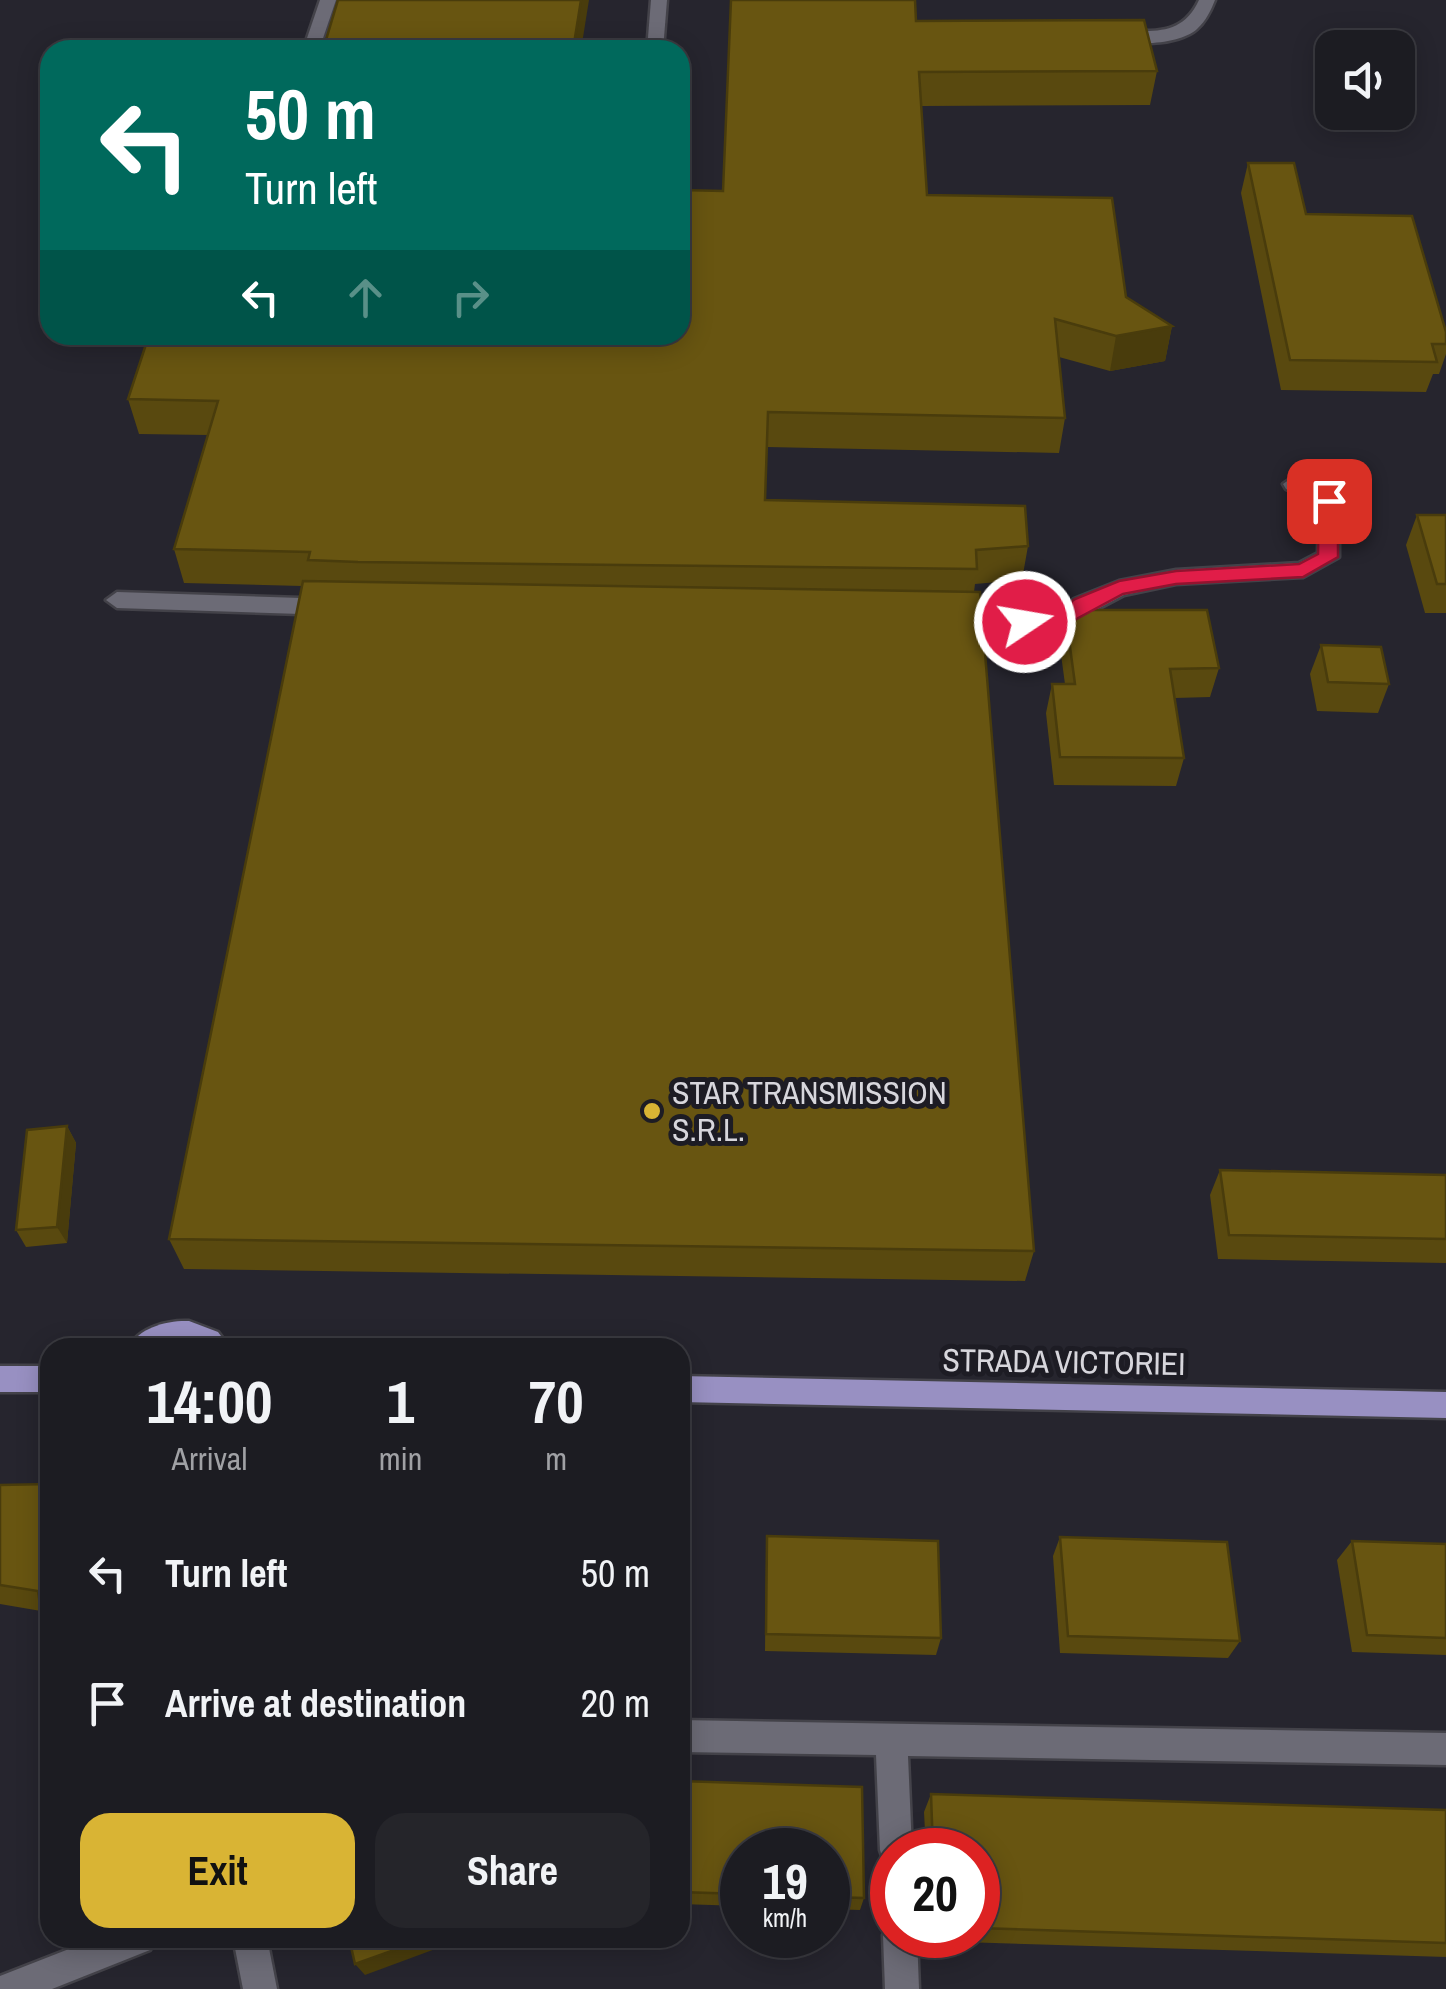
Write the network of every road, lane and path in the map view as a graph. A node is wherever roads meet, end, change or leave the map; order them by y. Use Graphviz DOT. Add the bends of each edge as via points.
graph roads {
  1 [pos="328,0"];
  2 [pos="659,0"];
  3 [pos="1207,0"];
  4 [pos="1100,35"];
  5 [pos="314,40"];
  6 [pos="656,40"];
  7 [pos="1293,484"];
  8 [pos="118,600"];
  9 [pos="346,608"];
  10 [pos="930,617"];
  11 [pos="160,1338"];
  12 [pos="202,1338"];
  13 [pos="0,1379"];
  14 [pos="40,1379"];
  15 [pos="690,1389"];
  16 [pos="1446,1405"];
  17 [pos="690,1736"];
  18 [pos="891,1739"];
  19 [pos="1446,1748"];
  20 [pos="895,1828"];
  21 [pos="113,1948"];
  22 [pos="252,1948"];
  23 [pos="901,1958"];
  24 [pos="10,1989"];
  25 [pos="260,1989"];
  26 [pos="902,1989"];
  1 -- 5 [label="street"];
  2 -- 6 [label="street"];
  3 -- 4 [label="street" via="1193,27 1177,36"];
  7 -- 10 [label="street" via="1329,501 1328,557 1303,570 1119,588 1054,624"];
  8 -- 9 [label="street"];
  11 -- 12 [label="main road"];
  13 -- 14 [label="main road"];
  15 -- 16 [label="main road, STRADA VICTORIEI"];
  17 -- 18 [label="street"];
  18 -- 19 [label="street"];
  18 -- 20 [label="street"];
  21 -- 24 [label="street"];
  22 -- 25 [label="street"];
  23 -- 26 [label="street"];
}
